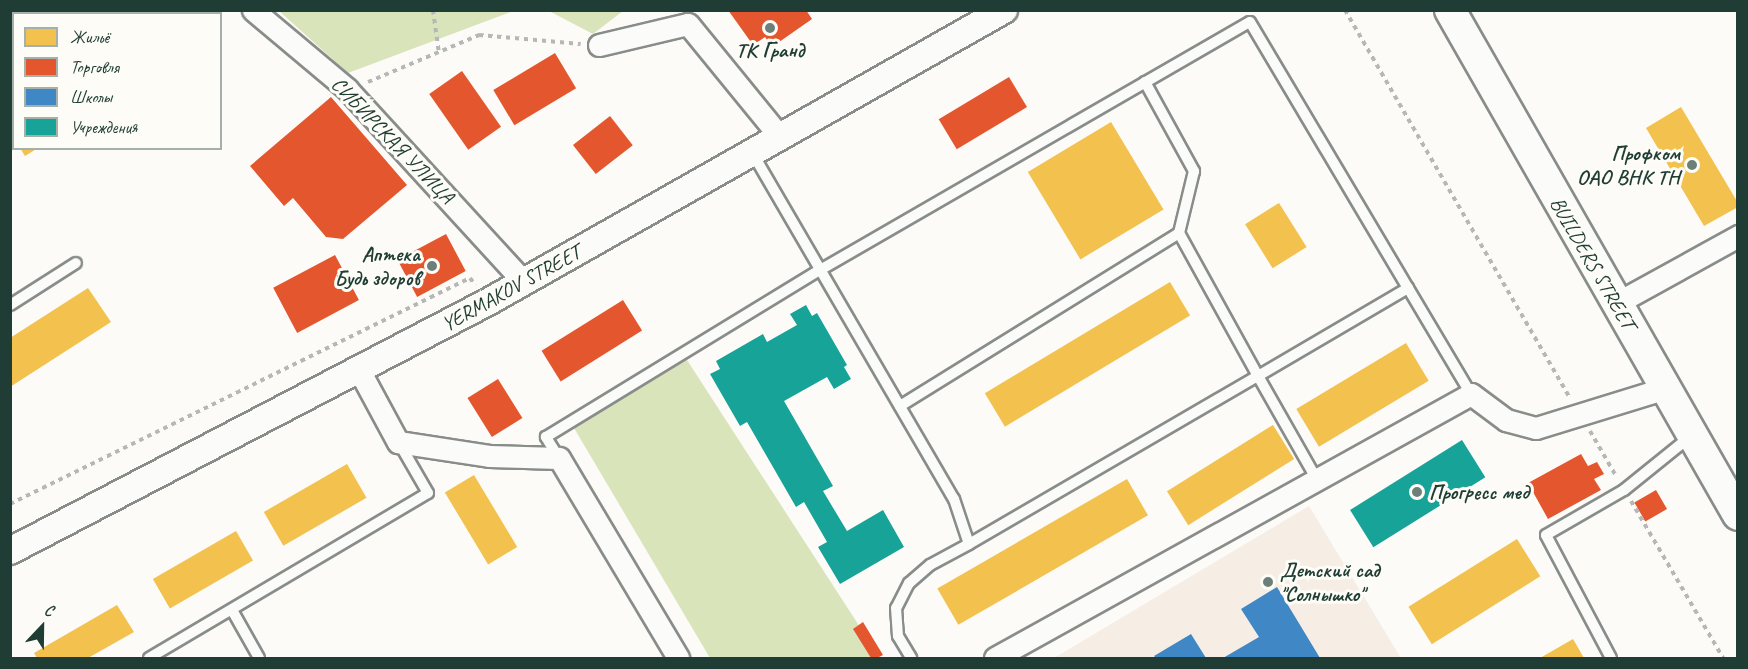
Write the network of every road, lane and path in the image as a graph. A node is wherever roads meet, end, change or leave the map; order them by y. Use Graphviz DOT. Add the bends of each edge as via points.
graph roads {
  1 [pos="253,10"];
  2 [pos="433,10"];
  3 [pos="1004,10"];
  4 [pos="1345,10"];
  5 [pos="1450,10"];
  6 [pos="599,45"];
  7 [pos="439,54"];
  8 [pos="1145,82"];
  9 [pos="347,89"];
  10 [pos="781,138"];
  11 [pos="753,154"];
  12 [pos="1179,233"];
  13 [pos="1737,236"];
  14 [pos="76,263"];
  15 [pos="820,270"];
  16 [pos="523,281"];
  17 [pos="1408,288"];
  18 [pos="488,302"];
  19 [pos="1615,304"];
  20 [pos="10,305"];
  21 [pos="359,370"];
  22 [pos="1258,376"];
  23 [pos="1663,389"];
  24 [pos="1471,394"];
  25 [pos="900,406"];
  26 [pos="1580,414"];
  27 [pos="1691,436"];
  28 [pos="398,442"];
  29 [pos="559,458"];
  30 [pos="1317,480"];
  31 [pos="1624,490"];
  32 [pos="10,504"];
  33 [pos="1737,515"];
  34 [pos="969,544"];
  35 [pos="10,551"];
  36 [pos="232,610"];
  37 [pos="149,658"];
  38 [pos="259,658"];
  39 [pos="678,658"];
  40 [pos="911,658"];
  41 [pos="995,658"];
  42 [pos="1611,658"];
  43 [pos="1723,658"];
  1 -- 9 [label="street, СИБИРСКАЯ УЛИЦА"];
  2 -- 7 [label="path"];
  3 -- 10 [label="street, YERMAKOV STREET"];
  4 -- 26 [label="path"];
  5 -- 19 [label="main road, BUILDERS STREET"];
  6 -- 7 [label="path" via="479,35"];
  6 -- 10 [label="street" via="688,24"];
  7 -- 9 [label="path"];
  8 -- 12 [label="lane" via="1194,171"];
  8 -- 15 [label="lane"];
  8 -- 17 [label="lane" via="1250,22"];
  9 -- 16 [label="street, СИБИРСКАЯ УЛИЦА"];
  10 -- 11 [label="street, YERMAKOV STREET"];
  11 -- 15 [label="lane"];
  11 -- 16 [label="street, YERMAKOV STREET"];
  12 -- 22 [label="lane"];
  12 -- 25 [label="lane"];
  13 -- 19 [label="street"];
  14 -- 20 [label="lane"];
  15 -- 25 [label="lane"];
  15 -- 29 [label="lane" via="546,437"];
  16 -- 18 [label="street, YERMAKOV STREET"];
  17 -- 22 [label="lane"];
  17 -- 24 [label="lane"];
  18 -- 21 [label="street, YERMAKOV STREET"];
  18 -- 32 [label="path" via="470,278"];
  19 -- 23 [label="main road, BUILDERS STREET"];
  21 -- 28 [label="street"];
  21 -- 35 [label="street, YERMAKOV STREET"];
  22 -- 30 [label="lane"];
  22 -- 34 [label="lane"];
  23 -- 26 [label="street"];
  23 -- 27 [label="main road, BUILDERS STREET"];
  24 -- 26 [label="street" via="1506,420 1536,428"];
  24 -- 30 [label="street"];
  25 -- 34 [label="lane" via="954,499"];
  26 -- 31 [label="path"];
  27 -- 31 [label="lane"];
  27 -- 33 [label="main road, BUILDERS STREET"];
  28 -- 29 [label="street" via="489,456"];
  28 -- 36 [label="lane" via="428,492"];
  29 -- 39 [label="street"];
  30 -- 41 [label="street"];
  31 -- 42 [label="lane" via="1546,535"];
  31 -- 43 [label="path"];
  34 -- 40 [label="lane" via="930,565 909,583 900,600 896,608 898,636"];
  36 -- 37 [label="lane"];
  36 -- 38 [label="lane"];
}
